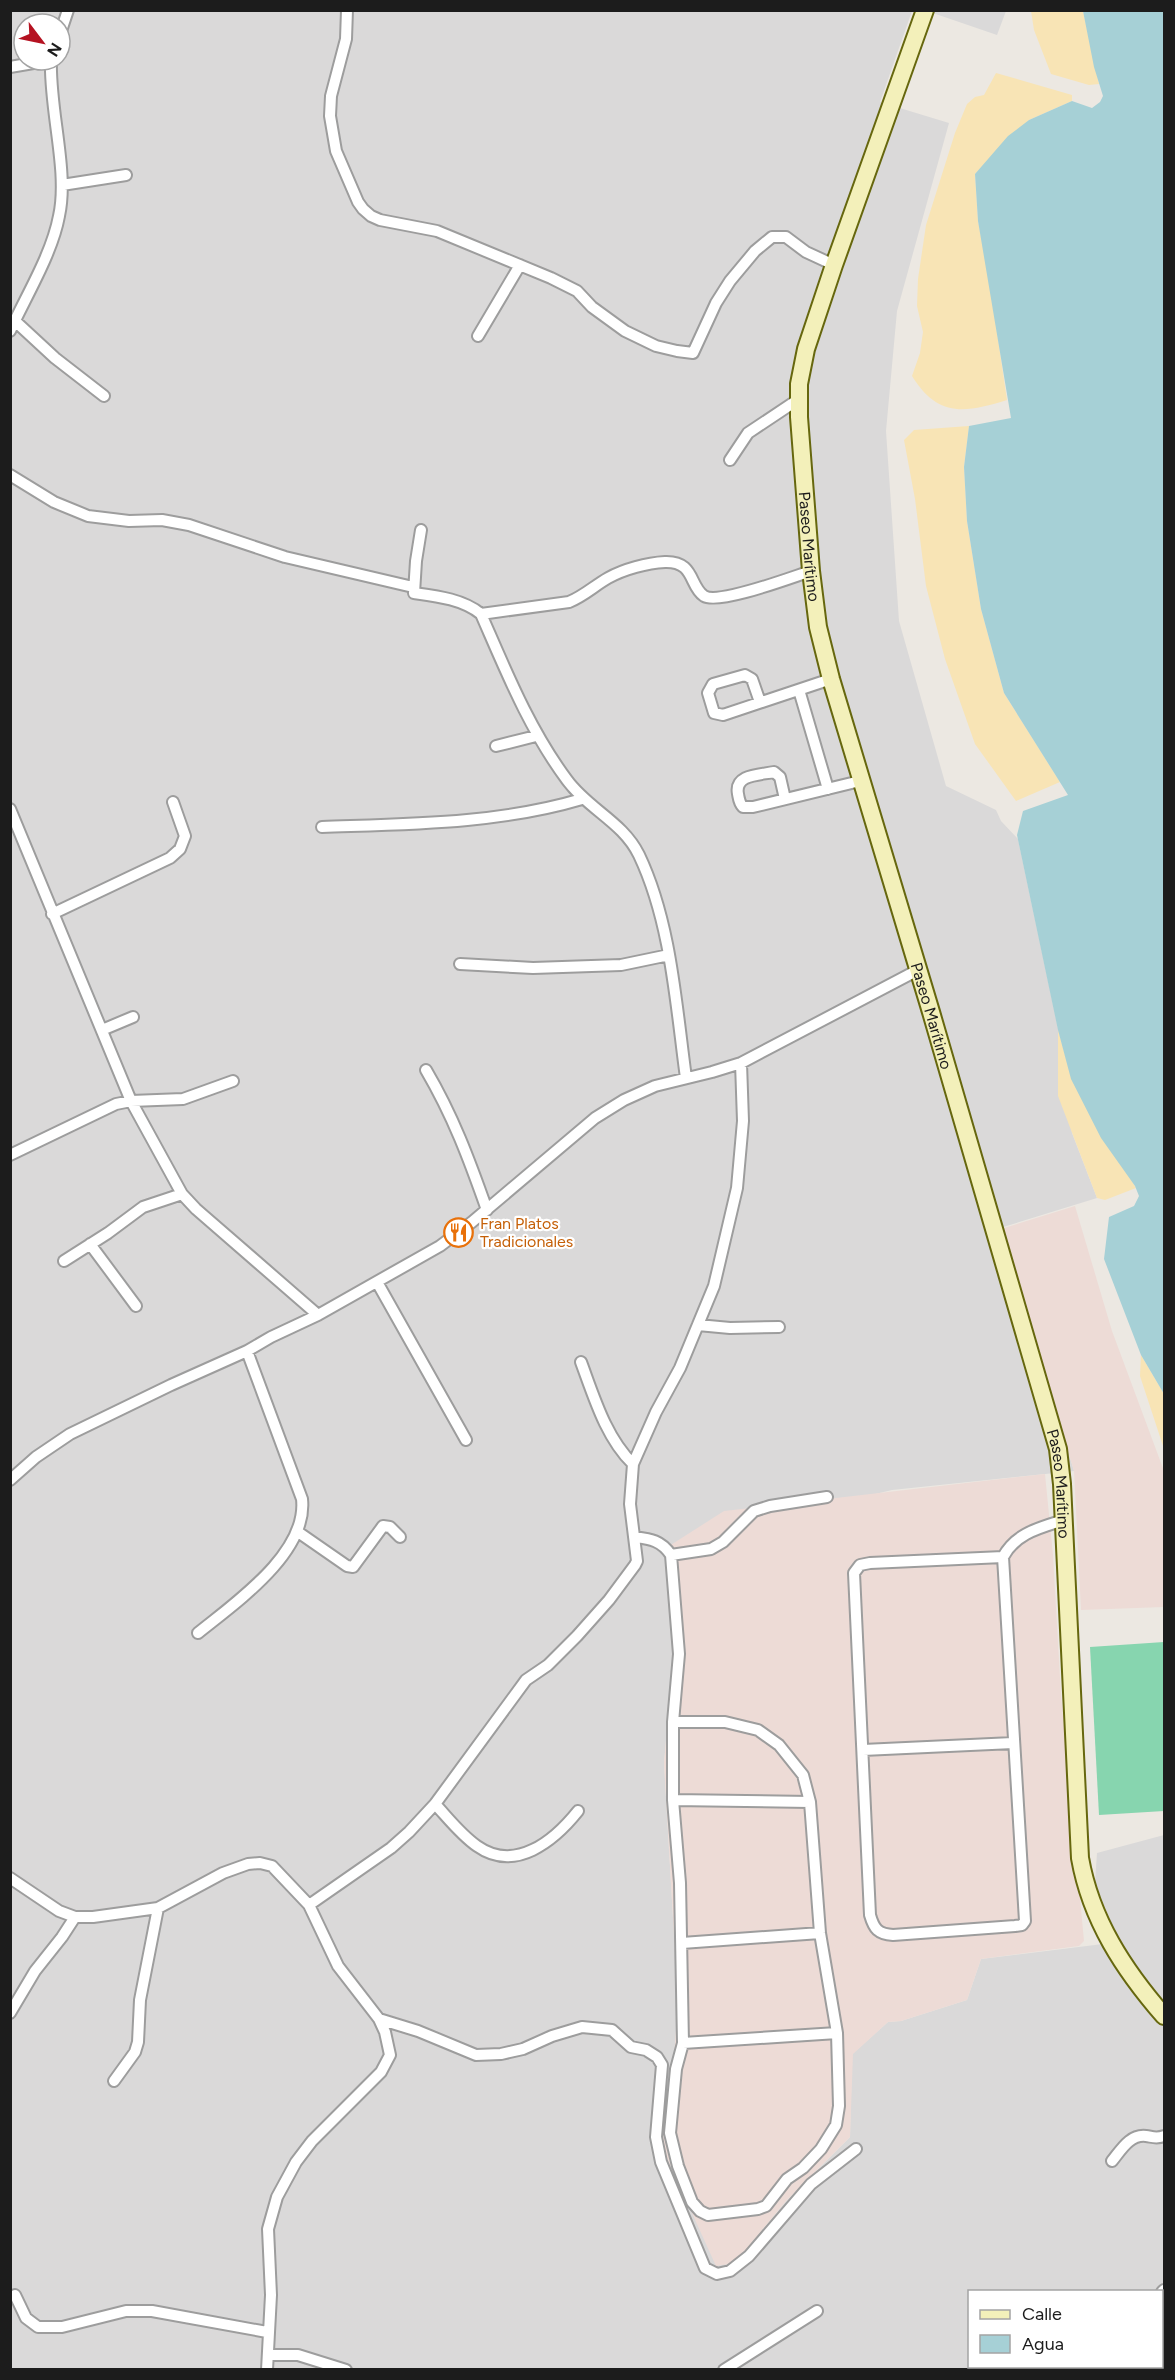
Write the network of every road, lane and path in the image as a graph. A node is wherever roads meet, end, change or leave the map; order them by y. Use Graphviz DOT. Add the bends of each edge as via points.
graph roads {
  1 [pos="347,10"];
  2 [pos="925,10"];
  3 [pos="51,72"];
  4 [pos="126,175"];
  5 [pos="62,185"];
  6 [pos="520,265"];
  7 [pos="834,265"];
  8 [pos="13,326"];
  9 [pos="478,336"];
  10 [pos="104,396"];
  11 [pos="799,399"];
  12 [pos="730,460"];
  13 [pos="10,475"];
  14 [pos="421,530"];
  15 [pos="811,571"];
  16 [pos="413,587"];
  17 [pos="481,614"];
  18 [pos="831,679"];
  19 [pos="799,690"];
  20 [pos="759,702"];
  21 [pos="536,736"];
  22 [pos="496,746"];
  23 [pos="860,781"];
  24 [pos="828,789"];
  25 [pos="582,799"];
  26 [pos="785,799"];
  27 [pos="173,802"];
  28 [pos="10,809"];
  29 [pos="322,827"];
  30 [pos="52,914"];
  31 [pos="669,955"];
  32 [pos="460,964"];
  33 [pos="918,970"];
  34 [pos="133,1017"];
  35 [pos="102,1030"];
  36 [pos="741,1063"];
  37 [pos="426,1070"];
  38 [pos="686,1078"];
  39 [pos="233,1081"];
  40 [pos="131,1101"];
  41 [pos="10,1155"];
  42 [pos="182,1194"];
  43 [pos="487,1210"];
  44 [pos="90,1244"];
  45 [pos="64,1261"];
  46 [pos="377,1282"];
  47 [pos="136,1306"];
  48 [pos="318,1315"];
  49 [pos="698,1325"];
  50 [pos="779,1328"];
  51 [pos="247,1351"];
  52 [pos="581,1362"];
  53 [pos="466,1440"];
  54 [pos="633,1464"];
  55 [pos="10,1480"];
  56 [pos="827,1497"];
  57 [pos="1064,1520"];
  58 [pos="298,1532"];
  59 [pos="400,1537"];
  60 [pos="634,1537"];
  61 [pos="671,1555"];
  62 [pos="1003,1557"];
  63 [pos="198,1633"];
  64 [pos="673,1722"];
  65 [pos="1013,1743"];
  66 [pos="863,1750"];
  67 [pos="673,1800"];
  68 [pos="810,1802"];
  69 [pos="435,1804"];
  70 [pos="578,1811"];
  71 [pos="10,1878"];
  72 [pos="309,1905"];
  73 [pos="158,1908"];
  74 [pos="75,1917"];
  75 [pos="820,1933"];
  76 [pos="681,1942"];
  77 [pos="10,2013"];
  78 [pos="1164,2016"];
  79 [pos="379,2019"];
  80 [pos="837,2032"];
  81 [pos="683,2043"];
  82 [pos="114,2081"];
  83 [pos="1164,2136"];
  84 [pos="856,2149"];
  85 [pos="1112,2161"];
  86 [pos="15,2295"];
  87 [pos="818,2311"];
  88 [pos="267,2332"];
  89 [pos="268,2355"];
  90 [pos="267,2370"];
  91 [pos="346,2370"];
  92 [pos="724,2370"];
  1 -- 6 [label="street" via="346,39 331,96 330,116 336,151 358,202 371,216 437,231"];
  2 -- 7 [label="main road, Paseo Marítimo"];
  3 -- 5 [label="street"];
  4 -- 5 [label="street"];
  5 -- 8 [label="street" via="59,216 44,261"];
  6 -- 7 [label="street" via="577,291 625,331 656,346 693,353 730,281 772,237 786,237"];
  6 -- 9 [label="street"];
  7 -- 11 [label="main road, Paseo Marítimo" via="806,349"];
  8 -- 10 [label="street"];
  11 -- 12 [label="street" via="748,433"];
  11 -- 15 [label="main road, Paseo Marítimo"];
  13 -- 16 [label="street" via="54,502 88,516 189,525 285,557"];
  14 -- 16 [label="street"];
  15 -- 17 [label="street" via="717,599 705,596 681,565 667,562 618,573 568,602"];
  15 -- 18 [label="main road, Paseo Marítimo" via="818,627"];
  16 -- 17 [label="street" via="414,593 444,597"];
  17 -- 21 [label="street"];
  18 -- 19 [label="street"];
  18 -- 23 [label="main road, Paseo Marítimo"];
  19 -- 20 [label="street"];
  19 -- 24 [label="street"];
  20 -- 20 [label="street" via="718,715 708,693 713,684 745,675 752,679"];
  21 -- 22 [label="street"];
  21 -- 25 [label="street"];
  23 -- 24 [label="street"];
  23 -- 33 [label="main road, Paseo Marítimo"];
  24 -- 26 [label="street"];
  25 -- 29 [label="street" via="480,819"];
  25 -- 31 [label="street" via="622,830 638,854 653,892"];
  26 -- 26 [label="street" via="743,807 736,788 743,778 774,772 780,777"];
  27 -- 30 [label="street" via="185,836 180,849 170,858"];
  28 -- 30 [label="street"];
  30 -- 35 [label="street"];
  31 -- 32 [label="street" via="621,965 533,968"];
  31 -- 38 [label="street"];
  33 -- 36 [label="street"];
  33 -- 57 [label="main road, Paseo Marítimo" via="1058,1449"];
  34 -- 35 [label="street"];
  35 -- 40 [label="street"];
  36 -- 38 [label="street"];
  36 -- 49 [label="street" via="743,1121 737,1188 714,1286"];
  37 -- 43 [label="street" via="466,1148"];
  38 -- 43 [label="street" via="655,1086 595,1118"];
  39 -- 40 [label="street" via="183,1099"];
  40 -- 41 [label="street" via="116,1104"];
  40 -- 42 [label="street"];
  42 -- 44 [label="street" via="143,1207"];
  42 -- 48 [label="street"];
  43 -- 46 [label="street" via="440,1246"];
  44 -- 45 [label="street"];
  44 -- 47 [label="street"];
  46 -- 48 [label="street"];
  46 -- 53 [label="street"];
  48 -- 51 [label="street"];
  49 -- 50 [label="street"];
  49 -- 54 [label="street"];
  51 -- 55 [label="street" via="70,1434"];
  51 -- 58 [label="street" via="302,1500 304,1512"];
  52 -- 54 [label="street" via="620,1451"];
  54 -- 60 [label="street" via="630,1504"];
  56 -- 61 [label="street" via="754,1511 711,1549"];
  57 -- 62 [label="street" via="1026,1532"];
  57 -- 78 [label="main road, Paseo Marítimo" via="1083,1875 1088,1896 1112,1948"];
  58 -- 59 [label="street" via="353,1567 383,1526"];
  58 -- 63 [label="street" via="264,1577"];
  60 -- 61 [label="street" via="657,1541"];
  60 -- 69 [label="street" via="637,1561 622,1582 549,1665 526,1680"];
  61 -- 64 [label="street" via="679,1654"];
  62 -- 65 [label="street"];
  62 -- 66 [label="street" via="870,1563 860,1565 854,1573"];
  64 -- 67 [label="street"];
  64 -- 68 [label="street" via="725,1722 758,1730 779,1744 802,1774"];
  65 -- 66 [label="street"];
  65 -- 66 [label="street" via="1025,1921 1015,1926 892,1935 874,1928 870,1915"];
  67 -- 68 [label="street"];
  67 -- 76 [label="street"];
  68 -- 75 [label="street"];
  69 -- 70 [label="street" via="476,1846 510,1858 541,1847 562,1831"];
  69 -- 72 [label="street" via="391,1848"];
  71 -- 74 [label="street" via="50,1907"];
  72 -- 73 [label="street" via="277,1870 260,1863 223,1873"];
  72 -- 79 [label="street" via="338,1966"];
  73 -- 74 [label="street"];
  73 -- 82 [label="street" via="140,2000 138,2042"];
  74 -- 77 [label="street"];
  75 -- 76 [label="street"];
  75 -- 80 [label="street"];
  76 -- 81 [label="street"];
  79 -- 84 [label="street" via="476,2055 523,2049 582,2027 612,2030 631,2047 657,2057 662,2065 656,2137 661,2162 705,2268 717,2274 730,2271 749,2256 811,2184"];
  79 -- 88 [label="street" via="388,2047 387,2062 312,2141 277,2197 268,2229 271,2295"];
  80 -- 81 [label="street"];
  80 -- 81 [label="street" via="839,2106 836,2125 821,2149 787,2179 766,2206 708,2215 692,2202 670,2133"];
  83 -- 85 [label="street" via="1133,2137"];
  86 -- 88 [label="street" via="27,2318 38,2327 62,2327 126,2311 152,2311"];
  87 -- 92 [label="street"];
  88 -- 89 [label="street"];
  89 -- 90 [label="street"];
  89 -- 91 [label="street" via="298,2355"];
}
